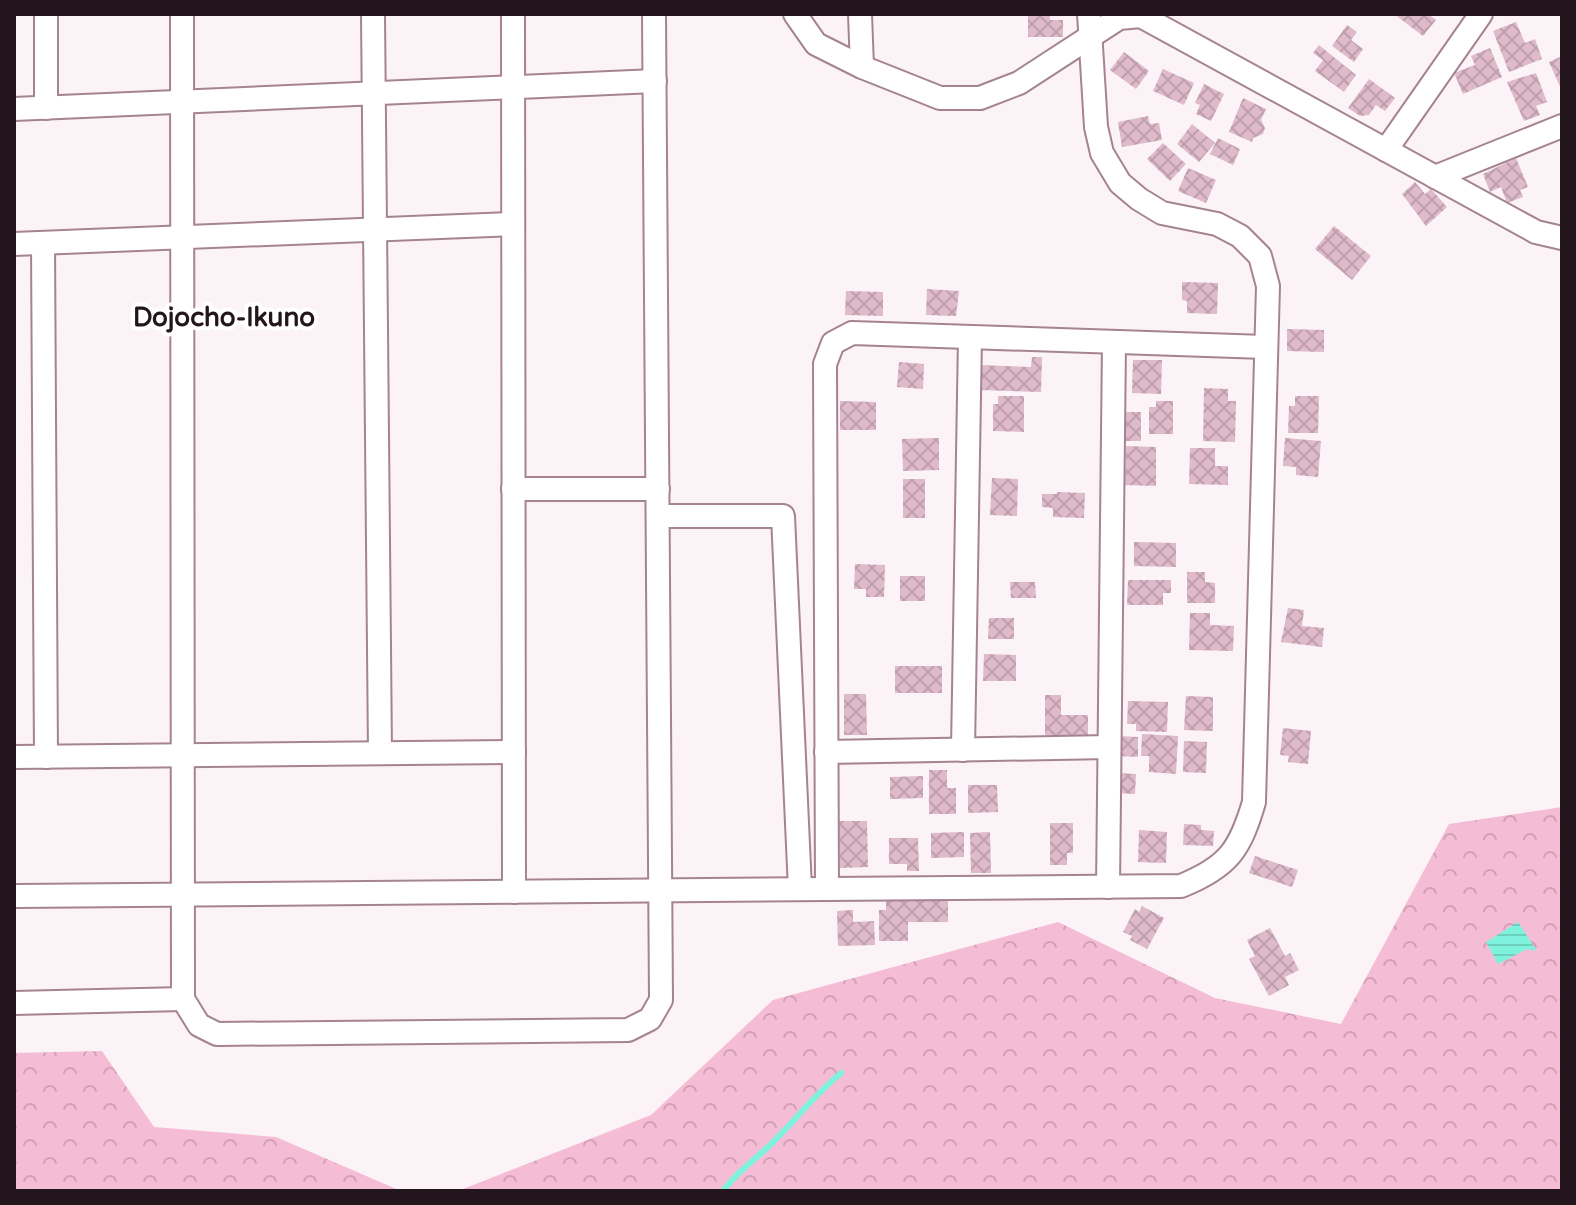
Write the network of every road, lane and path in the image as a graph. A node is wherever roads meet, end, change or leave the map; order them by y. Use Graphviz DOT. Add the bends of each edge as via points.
graph roads {
  1 [pos="46,14"];
  2 [pos="182,14"];
  3 [pos="373,14"];
  4 [pos="513,14"];
  5 [pos="654,14"];
  6 [pos="795,14"];
  7 [pos="860,14"];
  8 [pos="1089,14"];
  9 [pos="1481,14"];
  10 [pos="1090,38"];
  11 [pos="862,67"];
  12 [pos="655,81"];
  13 [pos="513,87"];
  14 [pos="374,93"];
  15 [pos="182,102"];
  16 [pos="46,108"];
  17 [pos="14,109"];
  18 [pos="1562,126"];
  19 [pos="1386,150"];
  20 [pos="1435,177"];
  21 [pos="513,224"];
  22 [pos="375,230"];
  23 [pos="182,237"];
  24 [pos="1562,238"];
  25 [pos="43,243"];
  26 [pos="14,244"];
  27 [pos="970,337"];
  28 [pos="1114,342"];
  29 [pos="1265,347"];
  30 [pos="513,489"];
  31 [pos="658,489"];
  32 [pos="658,516"];
  33 [pos="1109,747"];
  34 [pos="963,750"];
  35 [pos="514,752"];
  36 [pos="826,752"];
  37 [pos="380,753"];
  38 [pos="183,755"];
  39 [pos="14,757"];
  40 [pos="46,757"];
  41 [pos="1108,887"];
  42 [pos="800,889"];
  43 [pos="827,889"];
  44 [pos="661,891"];
  45 [pos="514,892"];
  46 [pos="183,895"];
  47 [pos="14,896"];
  48 [pos="183,999"];
  49 [pos="14,1003"];
  1 -- 16 [label="street"];
  2 -- 15 [label="street"];
  3 -- 14 [label="street"];
  4 -- 13 [label="street"];
  5 -- 12 [label="street"];
  6 -- 11 [label="street" via="816,44"];
  7 -- 11 [label="street"];
  8 -- 10 [label="street"];
  9 -- 19 [label="street"];
  10 -- 11 [label="street" via="1019,83 980,98 940,98"];
  10 -- 19 [label="street" via="1119,18 1141,16"];
  10 -- 29 [label="street" via="1102,153 1120,183 1139,199 1162,213 1217,224 1240,236 1260,256 1268,286"];
  12 -- 13 [label="street"];
  12 -- 31 [label="street"];
  13 -- 14 [label="street"];
  13 -- 21 [label="street"];
  14 -- 15 [label="street"];
  14 -- 22 [label="street"];
  15 -- 16 [label="street"];
  15 -- 23 [label="street"];
  16 -- 17 [label="street"];
  18 -- 20 [label="street"];
  19 -- 20 [label="street"];
  20 -- 24 [label="street" via="1536,232"];
  21 -- 22 [label="street"];
  21 -- 30 [label="street"];
  22 -- 23 [label="street"];
  22 -- 37 [label="street"];
  23 -- 25 [label="street"];
  23 -- 38 [label="street"];
  25 -- 26 [label="street"];
  25 -- 40 [label="street"];
  27 -- 28 [label="street"];
  27 -- 34 [label="street"];
  27 -- 36 [label="street" via="852,333 833,343 825,364"];
  28 -- 29 [label="street"];
  28 -- 33 [label="street"];
  29 -- 41 [label="street" via="1251,813 1244,835 1208,875 1181,886"];
  30 -- 31 [label="street"];
  30 -- 35 [label="street"];
  31 -- 32 [label="street"];
  32 -- 42 [label="street" via="783,516"];
  32 -- 44 [label="street"];
  33 -- 34 [label="street"];
  33 -- 41 [label="street"];
  34 -- 36 [label="street"];
  35 -- 37 [label="street"];
  35 -- 45 [label="street"];
  36 -- 43 [label="street"];
  37 -- 38 [label="street"];
  38 -- 40 [label="street"];
  38 -- 46 [label="street"];
  39 -- 40 [label="street"];
  41 -- 43 [label="street"];
  42 -- 43 [label="street"];
  42 -- 44 [label="street"];
  44 -- 45 [label="street"];
  44 -- 48 [label="street" via="661,1000 650,1019 628,1030 217,1034 199,1025"];
  45 -- 46 [label="street"];
  46 -- 47 [label="street"];
  46 -- 48 [label="street"];
  48 -- 49 [label="street"];
}
